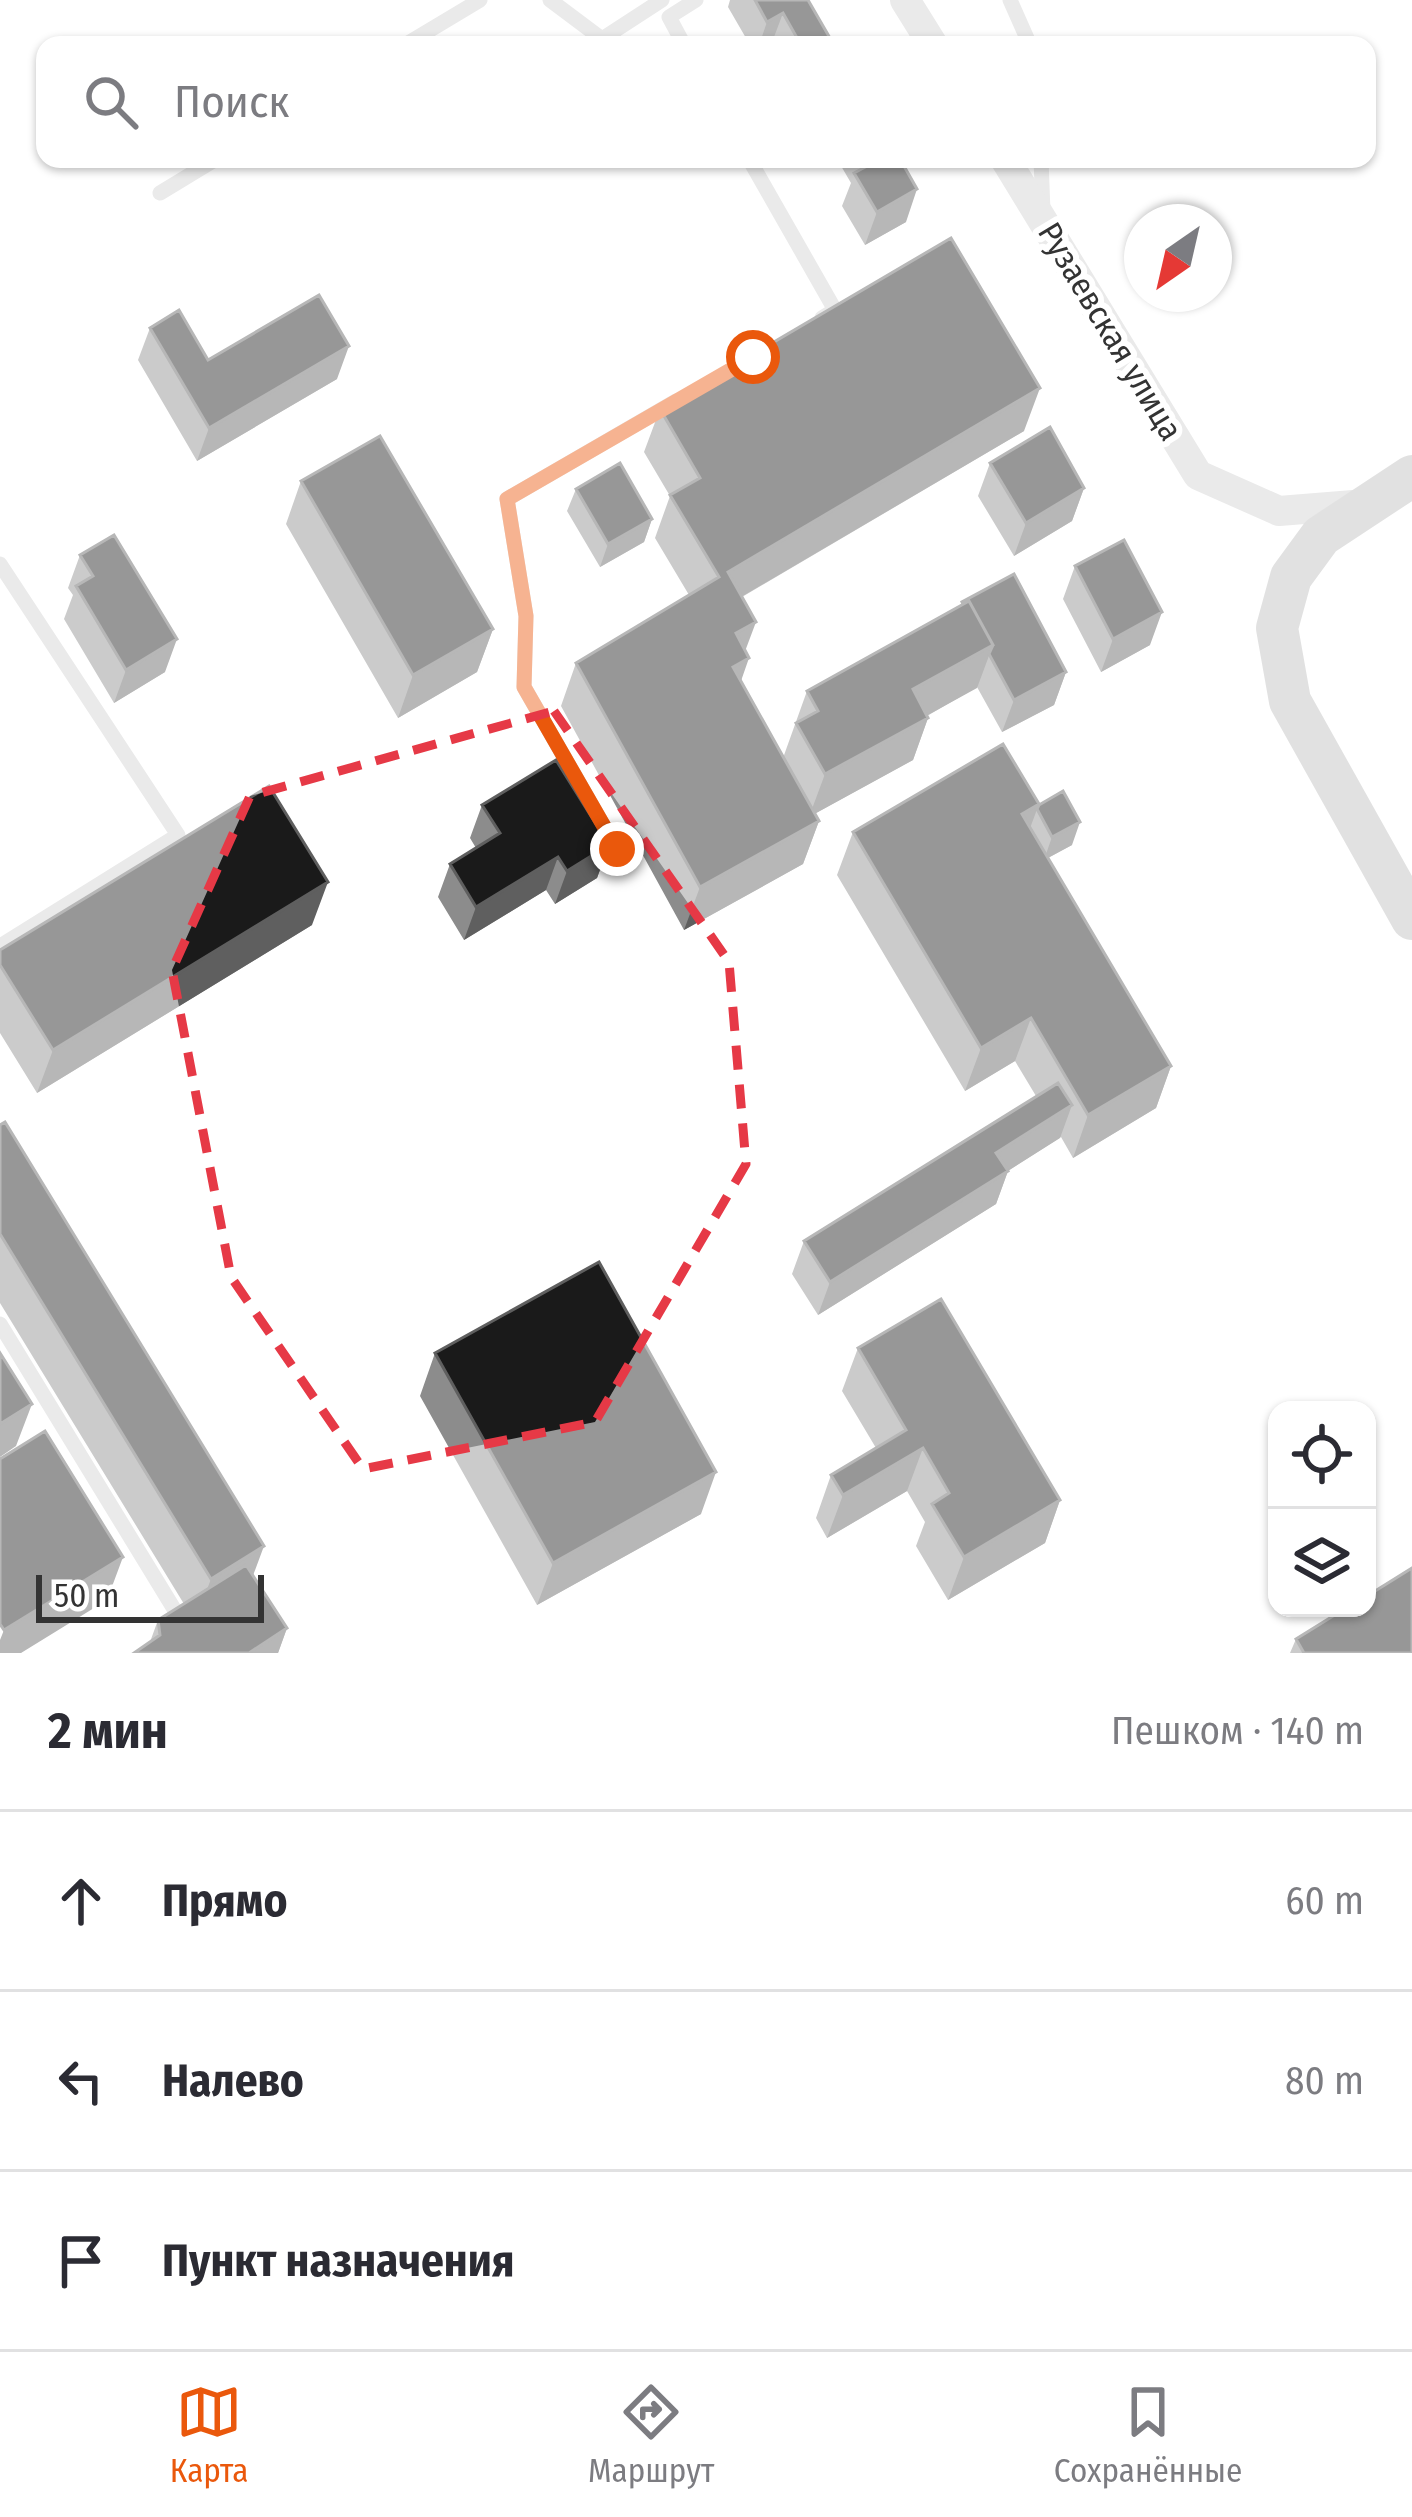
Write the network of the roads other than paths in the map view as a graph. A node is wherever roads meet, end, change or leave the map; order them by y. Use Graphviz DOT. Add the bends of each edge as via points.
graph roads {
  1 [pos="480,0"];
  2 [pos="550,0"];
  3 [pos="662,0"];
  4 [pos="697,0"];
  5 [pos="904,0"];
  6 [pos="1010,0"];
  7 [pos="420,36"];
  8 [pos="598,36"];
  9 [pos="607,36"];
  10 [pos="679,36"];
  11 [pos="927,36"];
  12 [pos="1026,36"];
  13 [pos="201,168"];
  14 [pos="754,168"];
  15 [pos="1011,168"];
  16 [pos="1041,168"];
  17 [pos="160,193"];
  18 [pos="1044,221"];
  19 [pos="815,322"];
  20 [pos="692,393"];
  21 [pos="1412,476"];
  22 [pos="1369,503"];
  23 [pos="0,564"];
  24 [pos="617,849"];
  25 [pos="1412,919"];
  26 [pos="0,946"];
  27 [pos="0,1324"];
  28 [pos="182,1622"];
  1 -- 7 [label="lane"];
  2 -- 8 [label="lane"];
  3 -- 9 [label="lane"];
  4 -- 10 [label="lane" via="669,17"];
  5 -- 11 [label="street"];
  6 -- 12 [label="lane"];
  13 -- 17 [label="lane"];
  14 -- 19 [label="lane" via="835,310"];
  15 -- 18 [label="street, Рузаевская улица"];
  16 -- 18 [label="lane"];
  18 -- 22 [label="street, Рузаевская улица" via="1198,475 1279,511"];
  20 -- 24 [label="lane" via="507,499 526,616 524,687"];
  21 -- 22 [label="street"];
  22 -- 25 [label="street" via="1322,536 1291,577 1277,628 1290,700"];
  23 -- 26 [label="lane" via="178,835"];
  27 -- 28 [label="lane"];
}
